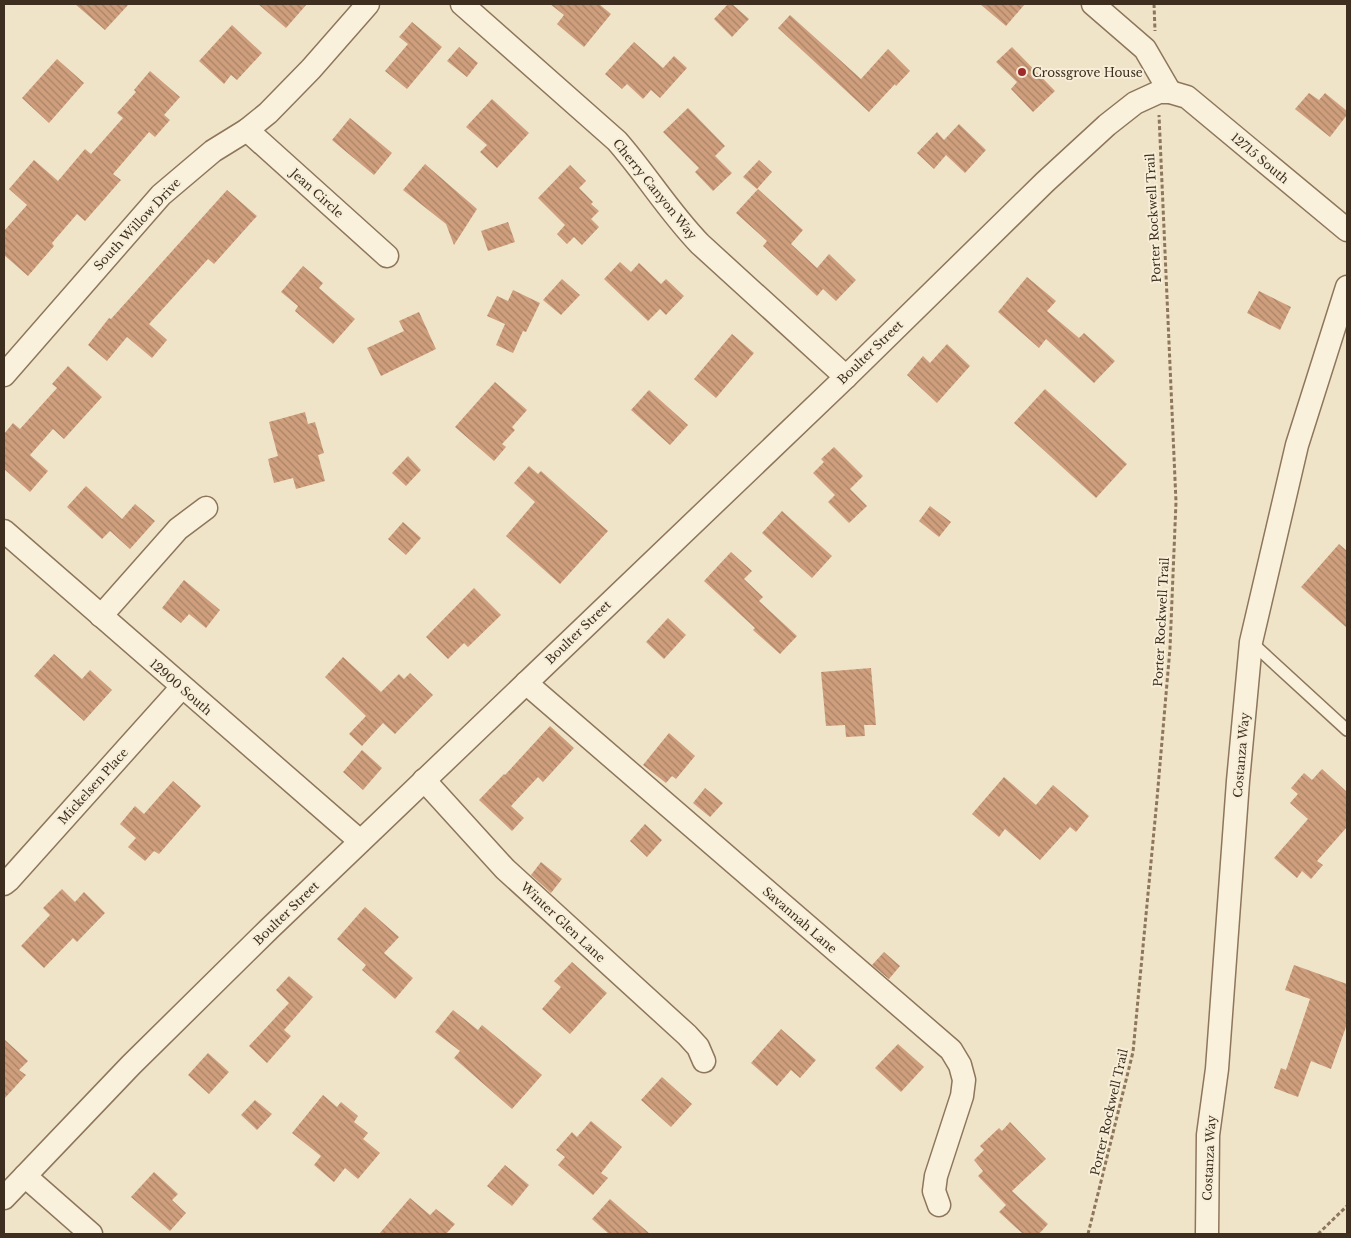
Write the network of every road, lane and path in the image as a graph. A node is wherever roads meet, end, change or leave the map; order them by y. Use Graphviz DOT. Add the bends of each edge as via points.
graph roads {
  1 [pos="368,4"];
  2 [pos="462,4"];
  3 [pos="1093,4"];
  4 [pos="1154,4"];
  5 [pos="1156,38"];
  6 [pos="1165,92"];
  7 [pos="247,130"];
  8 [pos="1347,230"];
  9 [pos="387,256"];
  10 [pos="1347,287"];
  11 [pos="4,375"];
  12 [pos="846,377"];
  13 [pos="206,508"];
  14 [pos="4,531"];
  15 [pos="101,616"];
  16 [pos="1251,642"];
  17 [pos="526,683"];
  18 [pos="182,687"];
  19 [pos="1347,730"];
  20 [pos="424,780"];
  21 [pos="360,841"];
  22 [pos="4,884"];
  23 [pos="704,1061"];
  24 [pos="25,1176"];
  25 [pos="4,1198"];
  26 [pos="939,1205"];
  27 [pos="1347,1206"];
  28 [pos="92,1234"];
  29 [pos="1088,1234"];
  30 [pos="1207,1234"];
  31 [pos="1318,1234"];
  1 -- 7 [label="street, South Willow Drive" via="284,98"];
  2 -- 12 [label="street, Cherry Canyon Way" via="617,141 700,244"];
  3 -- 6 [label="street" via="1145,48"];
  4 -- 5 [label="path"];
  6 -- 8 [label="street, 12715 South" via="1187,96"];
  6 -- 12 [label="street, Boulter Street" via="1135,103 1107,125"];
  6 -- 29 [label="path, Porter Rockwell Trail" via="1160,160 1176,502 1170,648 1133,1052"];
  7 -- 9 [label="street, Jean Circle"];
  7 -- 11 [label="street, South Willow Drive" via="213,151 161,195"];
  10 -- 16 [label="street, Costanza Way" via="1297,445"];
  12 -- 17 [label="street, Boulter Street"];
  13 -- 15 [label="street" via="178,529"];
  14 -- 15 [label="street, 12900 South"];
  15 -- 18 [label="street, 12900 South"];
  16 -- 19 [label="lane"];
  16 -- 30 [label="street, Costanza Way" via="1217,1069 1208,1135"];
  17 -- 20 [label="street, Boulter Street"];
  17 -- 26 [label="street, Savannah Lane" via="951,1050 960,1064 964,1080 962,1096 936,1176 934,1191"];
  18 -- 21 [label="street, 12900 South"];
  18 -- 22 [label="street, Mickelsen Place"];
  20 -- 21 [label="street, Boulter Street"];
  20 -- 23 [label="street, Winter Glen Lane" via="505,869 687,1035 698,1047"];
  21 -- 24 [label="street, Boulter Street" via="132,1065"];
  24 -- 25 [label="street, Boulter Street"];
  24 -- 28 [label="street"];
  27 -- 31 [label="path"];
}
